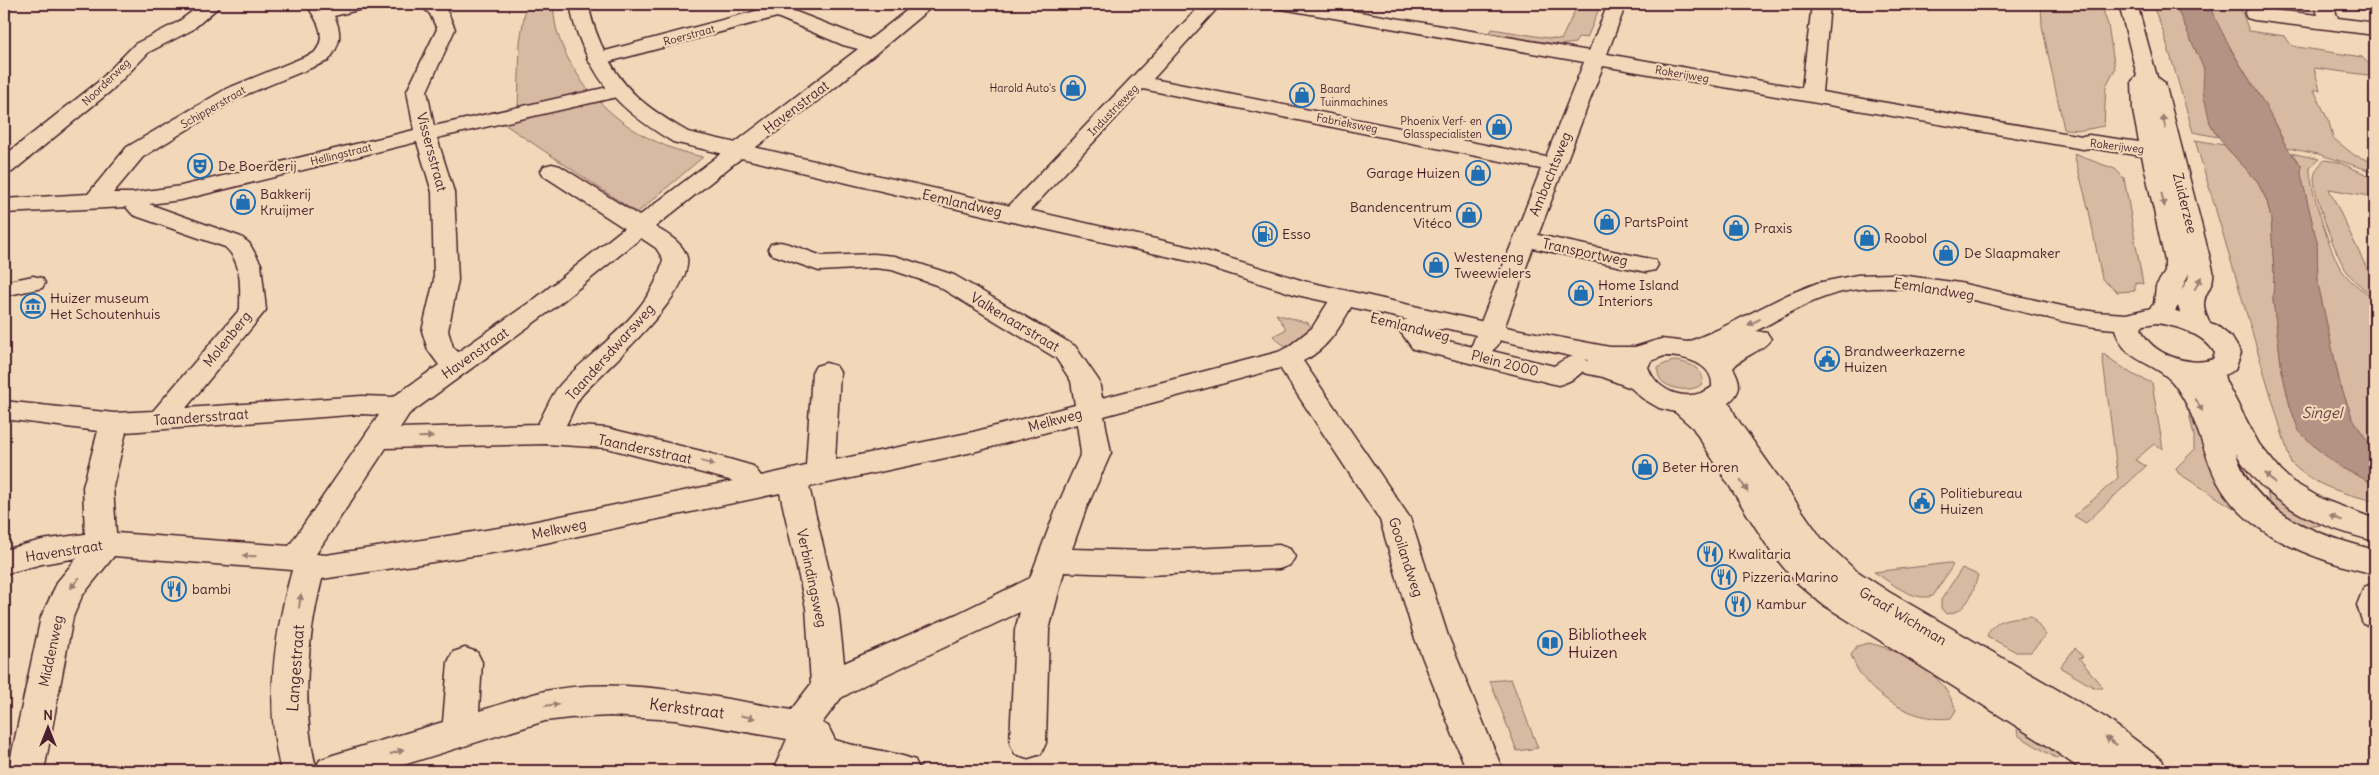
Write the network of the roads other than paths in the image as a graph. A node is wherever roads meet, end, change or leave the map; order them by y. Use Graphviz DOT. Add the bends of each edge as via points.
graph roads {
  1 [pos="212,4"];
  2 [pos="360,4"];
  3 [pos="428,4"];
  4 [pos="580,4"];
  5 [pos="926,4"];
  6 [pos="1212,4"];
  7 [pos="1282,4"];
  8 [pos="1617,4"];
  9 [pos="1821,4"];
  10 [pos="2128,4"];
  11 [pos="780,7"];
  12 [pos="320,8"];
  13 [pos="2326,11"];
  14 [pos="2264,20"];
  15 [pos="2375,23"];
  16 [pos="2375,30"];
  17 [pos="872,46"];
  18 [pos="597,59"];
  19 [pos="1596,60"];
  20 [pos="1139,82"];
  21 [pos="617,91"];
  22 [pos="1811,97"];
  23 [pos="425,134"];
  24 [pos="736,151"];
  25 [pos="2160,159"];
  26 [pos="1554,165"];
  27 [pos="4,167"];
  28 [pos="552,171"];
  29 [pos="95,200"];
  30 [pos="132,200"];
  31 [pos="4,206"];
  32 [pos="1012,215"];
  33 [pos="639,228"];
  34 [pos="1524,239"];
  35 [pos="780,249"];
  36 [pos="1646,265"];
  37 [pos="33,283"];
  38 [pos="4,289"];
  39 [pos="1340,304"];
  40 [pos="2156,315"];
  41 [pos="1443,321"];
  42 [pos="1410,327"];
  43 [pos="2199,327"];
  44 [pos="2132,333"];
  45 [pos="1488,338"];
  46 [pos="1689,350"];
  47 [pos="1287,358"];
  48 [pos="1575,364"];
  49 [pos="2172,365"];
  50 [pos="1719,366"];
  51 [pos="456,367"];
  52 [pos="1639,368"];
  53 [pos="2210,370"];
  54 [pos="826,372"];
  55 [pos="1700,403"];
  56 [pos="399,407"];
  57 [pos="4,410"];
  58 [pos="1091,411"];
  59 [pos="161,420"];
  60 [pos="114,424"];
  61 [pos="547,434"];
  62 [pos="378,438"];
  63 [pos="806,477"];
  64 [pos="754,488"];
  65 [pos="2375,530"];
  66 [pos="100,543"];
  67 [pos="1279,557"];
  68 [pos="4,562"];
  69 [pos="303,562"];
  70 [pos="2375,562"];
  71 [pos="1048,573"];
  72 [pos="2375,596"];
  73 [pos="2375,615"];
  74 [pos="465,662"];
  75 [pos="829,688"];
  76 [pos="803,729"];
  77 [pos="460,732"];
  78 [pos="1028,743"];
  79 [pos="26,771"];
  80 [pos="299,771"];
  81 [pos="333,771"];
  82 [pos="790,771"];
  83 [pos="902,771"];
  84 [pos="1485,771"];
  85 [pos="2111,771"];
  86 [pos="2149,771"];
  1 -- 27 [label="street, Noorderweg" via="185,26 142,48 105,86"];
  2 -- 12 [label="street"];
  3 -- 23 [label="street, Vissersstraat" via="438,11 446,29 416,91"];
  4 -- 18 [label="street, Eemlandweg"];
  5 -- 17 [label="street, Havenstraat"];
  6 -- 20 [label="street, Industrieweg"];
  7 -- 19 [label="street, Rokerijweg"];
  8 -- 19 [label="street, Ambachtsweg"];
  9 -- 22 [label="street"];
  10 -- 25 [label="street, Zuiderzee" via="2148,80 2155,84"];
  11 -- 17 [label="street" via="850,41"];
  11 -- 18 [label="street, Roerstraat"];
  12 -- 29 [label="street, Schipperstraat" via="332,39 321,57 233,94 135,152"];
  13 -- 14 [label="street"];
  13 -- 15 [label="street" via="2369,13"];
  13 -- 16 [label="street"];
  17 -- 24 [label="street, Havenstraat" via="830,82"];
  18 -- 21 [label="street, Eemlandweg"];
  19 -- 22 [label="street, Rokerijweg"];
  19 -- 26 [label="street, Ambachtsweg"];
  20 -- 26 [label="street, Fabrieksweg"];
  20 -- 32 [label="street, Industrieweg"];
  21 -- 23 [label="street, Hellingstraat"];
  21 -- 24 [label="street, Eemlandweg" via="638,112 681,137"];
  22 -- 25 [label="street, Rokerijweg"];
  23 -- 30 [label="street, Hellingstraat" via="181,193"];
  23 -- 51 [label="street, Vissersstraat" via="443,192 446,280 435,331 441,350"];
  24 -- 32 [label="street, Eemlandweg"];
  24 -- 33 [label="street, Havenstraat"];
  25 -- 40 [label="street, Zuiderzee, one-way" via="2177,267 2164,311"];
  43 -- 25 [label="street, Zuiderzee, one-way" via="2191,311 2192,297 2202,275"];
  26 -- 34 [label="street, Ambachtsweg"];
  28 -- 33 [label="street"];
  29 -- 30 [label="street, Hellingstraat"];
  29 -- 31 [label="street, Hellingstraat"];
  30 -- 59 [label="street, Molenberg" via="141,210 233,242 242,248 252,268 252,310"];
  32 -- 39 [label="street, Eemlandweg" via="1187,255 1194,262 1266,289"];
  33 -- 51 [label="street, Havenstraat" via="545,304"];
  33 -- 61 [label="street, Taandersdwarsweg" via="672,251 675,259 673,270 661,295 629,334 570,392"];
  34 -- 36 [label="street, Transportweg"];
  34 -- 45 [label="street, Ambachtsweg"];
  35 -- 58 [label="street, Valkenaarstraat" via="819,264 895,263 945,280 1066,352 1085,381"];
  37 -- 38 [label="street"];
  39 -- 41 [label="street, Eemlandweg"];
  39 -- 42 [label="street, Eemlandweg"];
  39 -- 47 [label="street" via="1318,340"];
  40 -- 43 [label="street"];
  40 -- 44 [label="street" via="2141,316"];
  41 -- 42 [label="street"];
  41 -- 45 [label="street, Eemlandweg"];
  42 -- 45 [label="street, Eemlandweg"];
  42 -- 48 [label="street, Plein 2000" via="1422,343 1558,376"];
  43 -- 53 [label="street" via="2218,340 2228,353 2225,364"];
  44 -- 46 [label="street, Eemlandweg, one-way" via="2071,315 1912,283 1856,282 1814,292 1712,343"];
  44 -- 49 [label="street" via="2154,358"];
  44 -- 50 [label="street, Eemlandweg" via="2096,331 1943,299 1876,295 1847,299 1817,309 1730,354"];
  45 -- 48 [label="street, Eemlandweg"];
  45 -- 52 [label="street, Eemlandweg" via="1610,356"];
  46 -- 50 [label="street"];
  46 -- 52 [label="street" via="1661,347 1645,352"];
  47 -- 58 [label="street, Melkweg"];
  47 -- 84 [label="street, Gooilandweg" via="1395,518 1431,636"];
  48 -- 52 [label="street, Eemlandweg" via="1608,369"];
  49 -- 53 [label="street"];
  49 -- 70 [label="street, one-way" via="2187,383 2214,433 2231,480 2254,507 2289,532 2319,546"];
  50 -- 55 [label="street" via="1727,386 1721,396"];
  51 -- 56 [label="street, Havenstraat"];
  52 -- 55 [label="street" via="1657,397"];
  65 -- 53 [label="street, one-way" via="2344,521 2298,499 2271,479 2253,458 2214,386"];
  54 -- 63 [label="street"];
  55 -- 85 [label="street, Graaf Wichman, one-way" via="1703,421 1782,544 1804,570 1833,595 2060,735"];
  86 -- 55 [label="street, Graaf Wichman, one-way" via="2093,730 1843,578 1811,546 1723,419"];
  56 -- 59 [label="street, Taandersstraat" via="362,405"];
  56 -- 62 [label="street, Havenstraat"];
  57 -- 60 [label="street, Taandersstraat"];
  58 -- 63 [label="street, Melkweg" via="973,442"];
  58 -- 71 [label="street, Valkenaarstraat" via="1096,453"];
  59 -- 60 [label="street, Taandersstraat"];
  60 -- 66 [label="street, Middenweg" via="98,487"];
  62 -- 61 [label="street, Taandersstraat, one-way"];
  61 -- 64 [label="street, Taandersstraat, one-way" via="607,438 702,461 743,473"];
  62 -- 69 [label="street, Havenstraat"];
  63 -- 64 [label="street, Melkweg"];
  63 -- 75 [label="street, Verbindingsweg" via="804,538 809,546 822,608"];
  64 -- 69 [label="street, Melkweg" via="481,544 347,565 326,567"];
  66 -- 68 [label="street, Havenstraat"];
  69 -- 66 [label="street, Havenstraat, one-way"];
  66 -- 79 [label="street, Middenweg, one-way" via="98,554 69,590 57,616"];
  67 -- 71 [label="street" via="1148,563"];
  80 -- 69 [label="street, Langestraat, one-way" via="293,755 291,712"];
  71 -- 75 [label="street" via="969,623"];
  71 -- 78 [label="street, Valkenaarstraat" via="1032,630"];
  72 -- 73 [label="street"];
  74 -- 77 [label="street"];
  75 -- 76 [label="street"];
  77 -- 76 [label="street, Kerkstraat, one-way" via="545,706 610,700 675,705"];
  76 -- 82 [label="street"];
  76 -- 83 [label="street" via="815,737 823,752 853,763"];
  81 -- 77 [label="street, Kerkstraat, one-way"];
}
